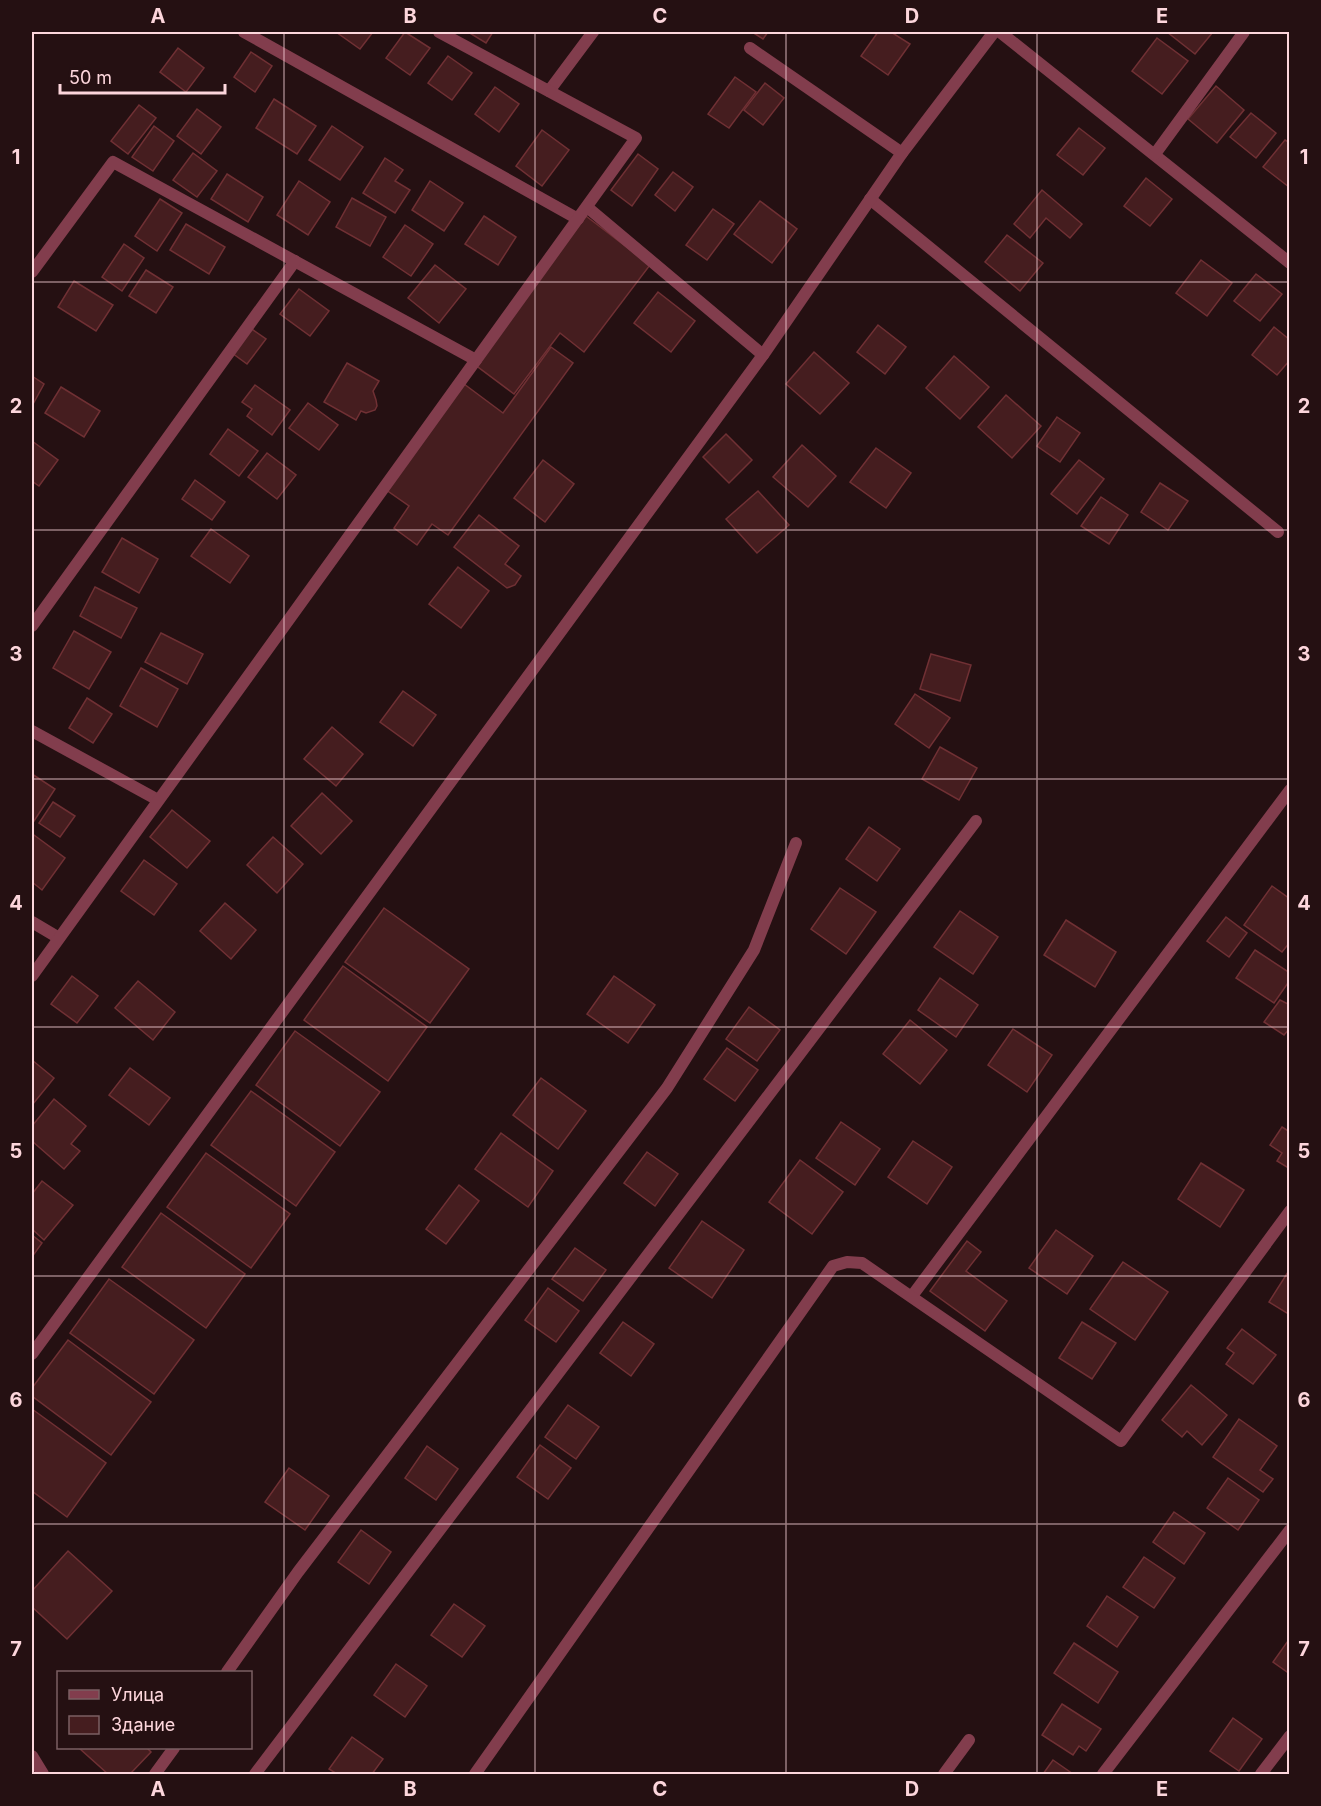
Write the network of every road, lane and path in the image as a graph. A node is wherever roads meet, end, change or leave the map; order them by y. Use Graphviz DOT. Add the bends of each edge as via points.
graph roads {
  1 [pos="244,32"];
  2 [pos="439,32"];
  3 [pos="593,32"];
  4 [pos="994,32"];
  5 [pos="1000,32"];
  6 [pos="1244,32"];
  7 [pos="750,48"];
  8 [pos="549,91"];
  9 [pos="902,153"];
  10 [pos="1155,154"];
  11 [pos="870,199"];
  12 [pos="587,207"];
  13 [pos="578,219"];
  14 [pos="295,261"];
  15 [pos="1290,263"];
  16 [pos="32,272"];
  17 [pos="762,354"];
  18 [pos="476,360"];
  19 [pos="1278,531"];
  20 [pos="32,626"];
  21 [pos="32,730"];
  22 [pos="1290,790"];
  23 [pos="158,800"];
  24 [pos="976,821"];
  25 [pos="796,843"];
  26 [pos="32,922"];
  27 [pos="59,938"];
  28 [pos="32,976"];
  29 [pos="1290,1211"];
  30 [pos="912,1296"];
  31 [pos="32,1354"];
  32 [pos="1290,1530"];
  33 [pos="228,1671"];
  34 [pos="1290,1736"];
  35 [pos="969,1740"];
  36 [pos="173,1749"];
  37 [pos="32,1756"];
  38 [pos="43,1774"];
  39 [pos="155,1774"];
  40 [pos="255,1774"];
  41 [pos="476,1774"];
  42 [pos="944,1774"];
  43 [pos="1103,1774"];
  44 [pos="1260,1774"];
  1 -- 13 [label="street"];
  2 -- 8 [label="street"];
  3 -- 8 [label="street"];
  4 -- 9 [label="street"];
  5 -- 10 [label="street"];
  6 -- 10 [label="street"];
  7 -- 9 [label="street"];
  8 -- 12 [label="street" via="636,138"];
  9 -- 11 [label="street"];
  10 -- 15 [label="street"];
  11 -- 17 [label="street"];
  11 -- 19 [label="street"];
  12 -- 13 [label="street"];
  12 -- 17 [label="street"];
  13 -- 18 [label="street"];
  14 -- 16 [label="street" via="113,162"];
  14 -- 18 [label="street"];
  14 -- 20 [label="street"];
  17 -- 31 [label="street"];
  18 -- 23 [label="street"];
  21 -- 23 [label="street"];
  22 -- 30 [label="street"];
  23 -- 27 [label="street"];
  24 -- 40 [label="street"];
  25 -- 33 [label="street" via="754,950 667,1088 298,1572"];
  26 -- 27 [label="street"];
  27 -- 28 [label="street"];
  29 -- 30 [label="street" via="1121,1441"];
  30 -- 41 [label="street" via="862,1263 833,1266"];
  32 -- 43 [label="street"];
  34 -- 44 [label="street"];
  35 -- 42 [label="street"];
  36 -- 39 [label="street"];
  37 -- 38 [label="street"];
}
